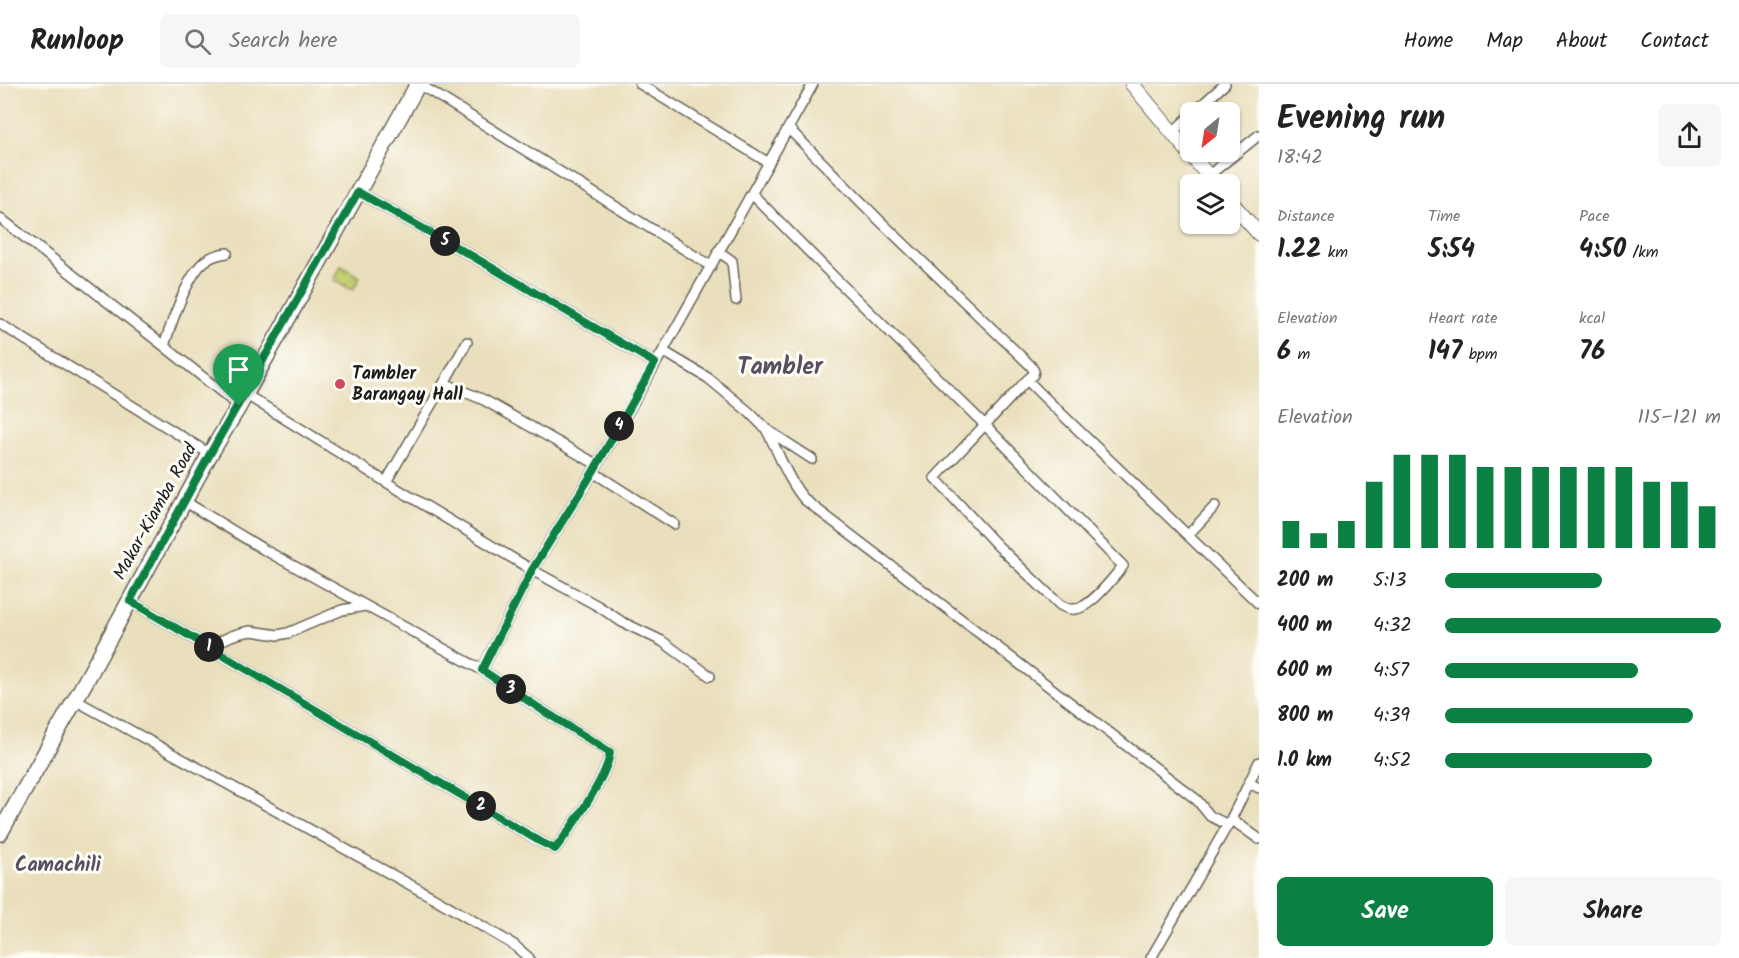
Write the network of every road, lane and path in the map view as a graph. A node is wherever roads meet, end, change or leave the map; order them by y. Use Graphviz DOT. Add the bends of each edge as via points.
graph roads {
  1 [pos="419,84"];
  2 [pos="640,84"];
  3 [pos="813,84"];
  4 [pos="1225,84"];
  5 [pos="1136,85"];
  6 [pos="1205,102"];
  7 [pos="1180,125"];
  8 [pos="789,128"];
  9 [pos="1172,133"];
  10 [pos="1259,135"];
  11 [pos="769,163"];
  12 [pos="1207,174"];
  13 [pos="1218,174"];
  14 [pos="358,192"];
  15 [pos="752,194"];
  16 [pos="1240,210"];
  17 [pos="0,218"];
  18 [pos="1256,224"];
  19 [pos="718,251"];
  20 [pos="227,254"];
  21 [pos="711,266"];
  22 [pos="736,300"];
  23 [pos="0,324"];
  24 [pos="467,342"];
  25 [pos="164,345"];
  26 [pos="663,351"];
  27 [pos="655,363"];
  28 [pos="1028,380"];
  29 [pos="444,383"];
  30 [pos="242,400"];
  31 [pos="984,424"];
  32 [pos="766,429"];
  33 [pos="210,454"];
  34 [pos="812,459"];
  35 [pos="595,468"];
  36 [pos="386,482"];
  37 [pos="184,501"];
  38 [pos="1215,506"];
  39 [pos="674,524"];
  40 [pos="1188,535"];
  41 [pos="532,570"];
  42 [pos="130,601"];
  43 [pos="1259,604"];
  44 [pos="365,606"];
  45 [pos="209,647"];
  46 [pos="482,670"];
  47 [pos="710,676"];
  48 [pos="75,700"];
  49 [pos="1259,762"];
  50 [pos="1249,783"];
  51 [pos="1259,789"];
  52 [pos="1230,822"];
  53 [pos="0,833"];
  54 [pos="1259,839"];
  55 [pos="529,958"];
  56 [pos="1151,958"];
  1 -- 14 [label="main road, Makar-Kiamba Road"];
  1 -- 21 [label="street"];
  2 -- 11 [label="street"];
  3 -- 8 [label="street"];
  4 -- 6 [label="street"];
  5 -- 9 [label="street"];
  7 -- 9 [label="street"];
  8 -- 11 [label="street"];
  8 -- 28 [label="street" via="1031,366 1034,372"];
  9 -- 12 [label="street"];
  10 -- 13 [label="street"];
  11 -- 15 [label="street"];
  14 -- 27 [label="street"];
  14 -- 30 [label="main road, Makar-Kiamba Road"];
  15 -- 19 [label="street"];
  15 -- 31 [label="street"];
  16 -- 18 [label="street"];
  17 -- 25 [label="street"];
  19 -- 21 [label="street"];
  19 -- 22 [label="street" via="732,261"];
  20 -- 25 [label="street" via="212,257 199,267 172,319"];
  21 -- 26 [label="street"];
  23 -- 33 [label="street"];
  24 -- 29 [label="street"];
  25 -- 30 [label="street"];
  26 -- 27 [label="street"];
  26 -- 32 [label="street" via="719,386"];
  27 -- 35 [label="street"];
  28 -- 31 [label="street"];
  28 -- 40 [label="street"];
  29 -- 35 [label="street" via="484,400"];
  29 -- 36 [label="street"];
  30 -- 33 [label="main road, Makar-Kiamba Road"];
  30 -- 36 [label="street"];
  31 -- 31 [label="street" via="935,478 996,544 1060,604 1074,610 1081,608 1123,566"];
  32 -- 34 [label="street"];
  32 -- 52 [label="street" via="794,487 805,500 1135,751 1197,800 1210,816"];
  33 -- 37 [label="main road, Makar-Kiamba Road"];
  35 -- 39 [label="street"];
  35 -- 41 [label="street"];
  36 -- 41 [label="street"];
  37 -- 42 [label="main road, Makar-Kiamba Road"];
  37 -- 44 [label="street"];
  38 -- 40 [label="street"];
  40 -- 43 [label="street"];
  41 -- 46 [label="street"];
  41 -- 47 [label="street" via="662,641"];
  42 -- 45 [label="street"];
  42 -- 48 [label="main road, Makar-Kiamba Road"];
  44 -- 45 [label="street" via="342,610 288,633 251,631"];
  44 -- 46 [label="street"];
  45 -- 46 [label="street" via="555,849 598,783 610,752"];
  48 -- 53 [label="main road, Makar-Kiamba Road"];
  48 -- 55 [label="street" via="436,899"];
  49 -- 50 [label="street"];
  50 -- 51 [label="street"];
  50 -- 52 [label="street"];
  52 -- 54 [label="street"];
  52 -- 56 [label="street"];
}
